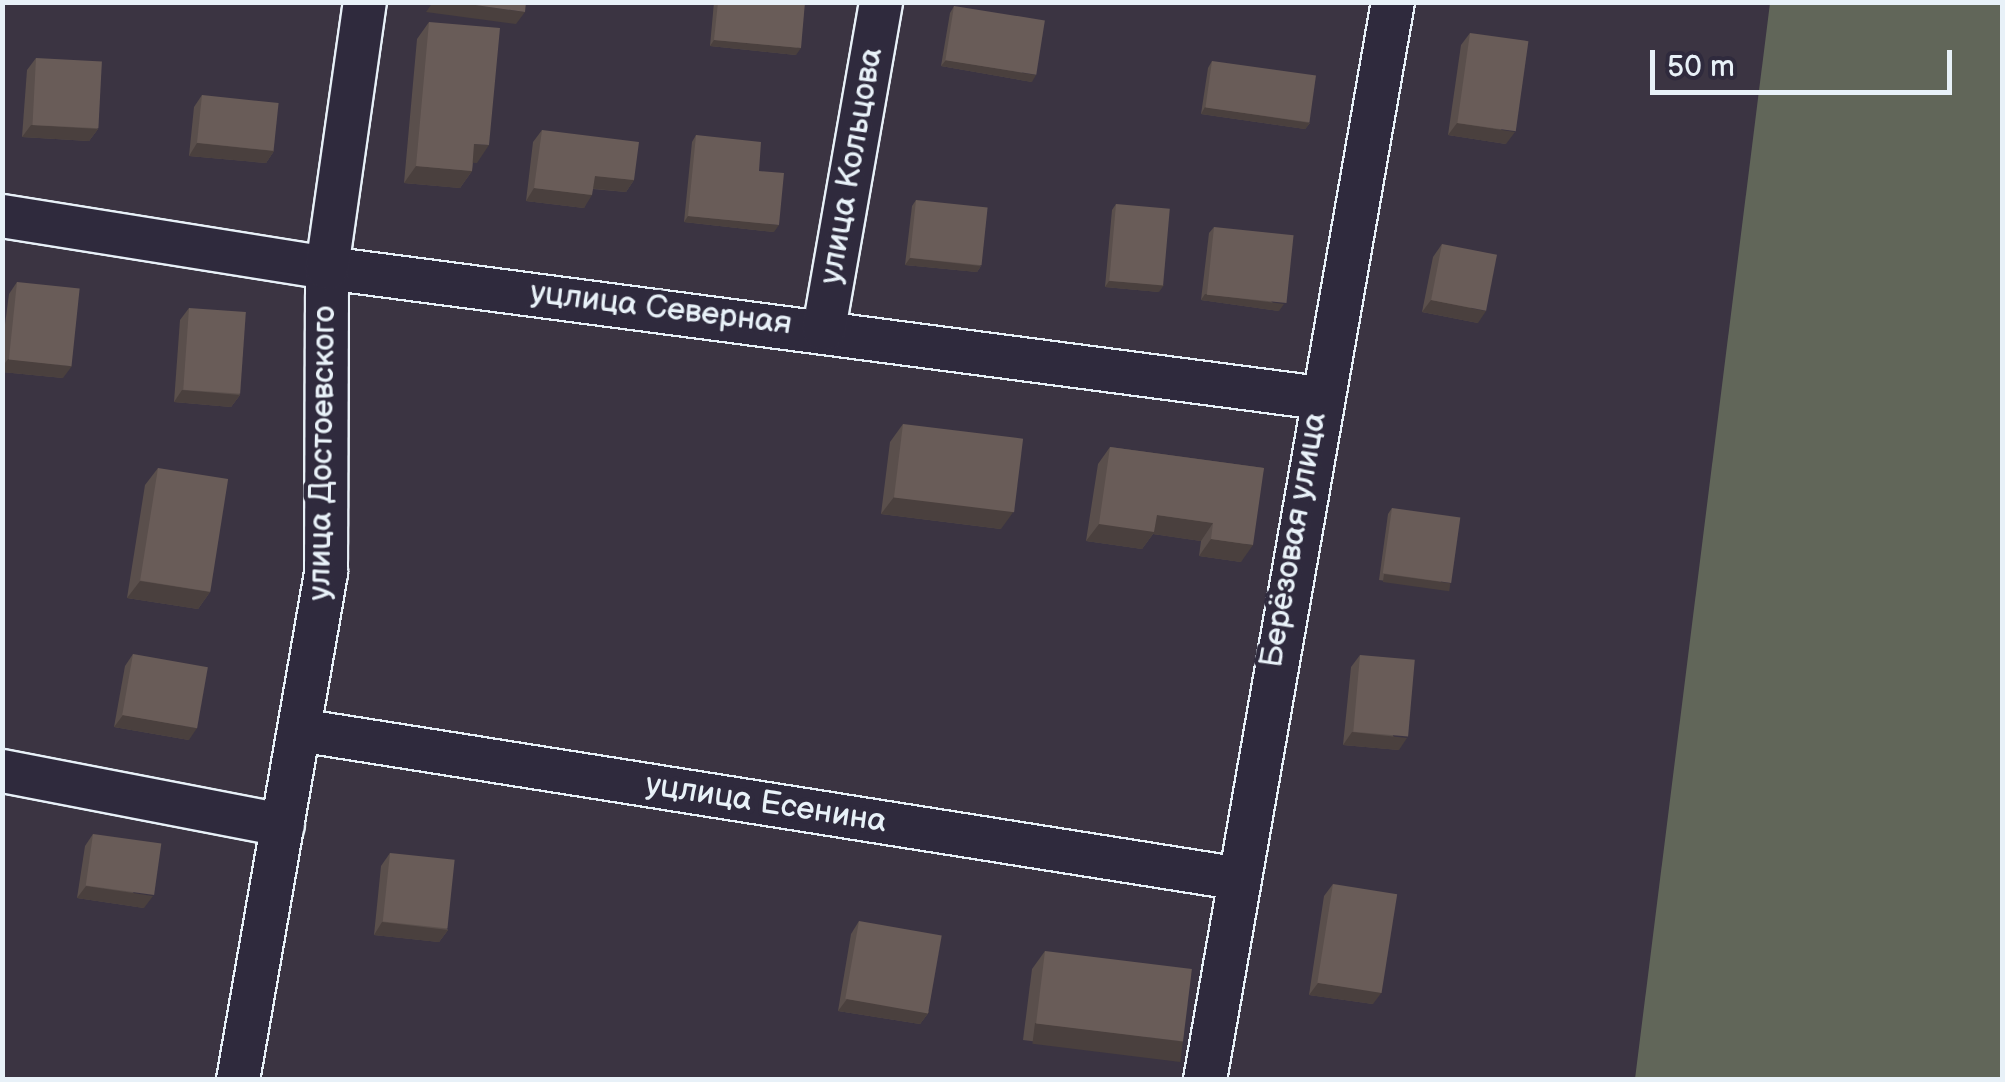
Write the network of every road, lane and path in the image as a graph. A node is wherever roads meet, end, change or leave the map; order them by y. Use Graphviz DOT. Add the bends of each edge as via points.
graph roads {
  1 [pos="365,2"];
  2 [pos="881,2"];
  3 [pos="1393,2"];
  4 [pos="2,216"];
  5 [pos="327,268"];
  6 [pos="824,329"];
  7 [pos="1320,398"];
  8 [pos="299,730"];
  9 [pos="2,771"];
  10 [pos="283,825"];
  11 [pos="1234,878"];
  12 [pos="238,1080"];
  13 [pos="1205,1080"];
  1 -- 5 [label="street, улица Достоевского"];
  2 -- 6 [label="street, улица Кольцова"];
  3 -- 7 [label="street, Берёзовая улица"];
  4 -- 5 [label="street, уцлица Северная"];
  5 -- 6 [label="street, уцлица Северная"];
  5 -- 8 [label="street, улица Достоевского" via="326,573"];
  6 -- 7 [label="street, уцлица Северная"];
  7 -- 11 [label="street, Берёзовая улица"];
  8 -- 10 [label="street, улица Достоевского"];
  8 -- 11 [label="street, уцлица Есенина"];
  9 -- 10 [label="street"];
  10 -- 12 [label="street, улица Достоевского"];
  11 -- 13 [label="street, Берёзовая улица"];
}
